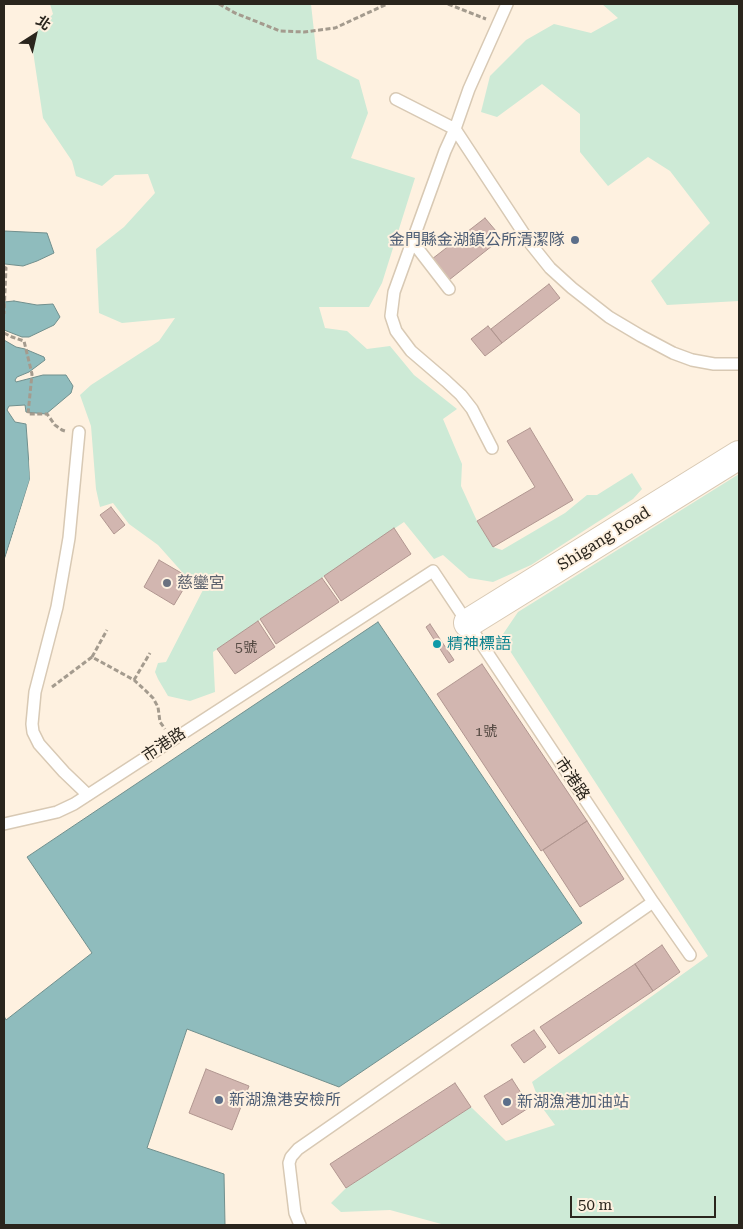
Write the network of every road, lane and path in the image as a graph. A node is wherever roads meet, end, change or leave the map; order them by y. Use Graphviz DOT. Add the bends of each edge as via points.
graph roads {
  1 [pos="219,4"];
  2 [pos="387,4"];
  3 [pos="448,4"];
  4 [pos="507,4"];
  5 [pos="498,24"];
  6 [pos="396,99"];
  7 [pos="455,129"];
  8 [pos="412,241"];
  9 [pos="4,267"];
  10 [pos="449,289"];
  11 [pos="4,314"];
  12 [pos="4,333"];
  13 [pos="739,364"];
  14 [pos="79,432"];
  15 [pos="492,448"];
  16 [pos="739,455"];
  17 [pos="468,623"];
  18 [pos="107,630"];
  19 [pos="150,653"];
  20 [pos="92,657"];
  21 [pos="134,680"];
  22 [pos="34,705"];
  23 [pos="172,740"];
  24 [pos="88,795"];
  25 [pos="4,824"];
  26 [pos="653,902"];
  27 [pos="690,955"];
  28 [pos="300,1225"];
  1 -- 2 [label="path" via="280,30 304,32 335,28"];
  3 -- 5 [label="path"];
  4 -- 5 [label="lane"];
  5 -- 7 [label="lane"];
  6 -- 7 [label="lane"];
  7 -- 8 [label="lane"];
  7 -- 13 [label="lane" via="530,243 572,288 609,317 673,353 714,364"];
  8 -- 10 [label="lane"];
  8 -- 15 [label="lane" via="394,292 391,316 396,331 411,351 461,395"];
  9 -- 11 [label="path"];
  12 -- 14 [label="path" via="24,341 32,374 28,414 47,414 62,430"];
  14 -- 22 [label="lane" via="69,538"];
  16 -- 17 [label="street, Shigang Road"];
  17 -- 23 [label="lane, 市港路" via="433,571"];
  17 -- 26 [label="lane, 市港路"];
  18 -- 20 [label="path"];
  19 -- 21 [label="path"];
  20 -- 21 [label="path"];
  20 -- 22 [label="path"];
  21 -- 23 [label="path" via="153,698 160,722"];
  22 -- 24 [label="lane" via="33,732 39,744"];
  23 -- 24 [label="lane, 市港路"];
  24 -- 25 [label="lane, 市港路" via="58,812"];
  26 -- 27 [label="lane, 市港路"];
  26 -- 28 [label="lane" via="298,1149 289,1163 294,1213"];
}
